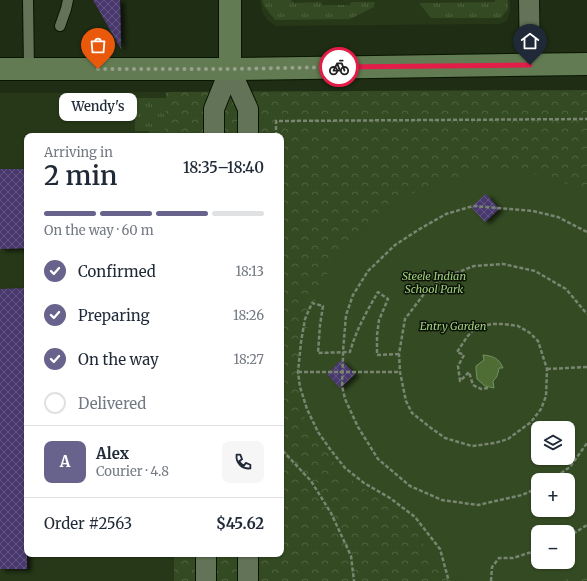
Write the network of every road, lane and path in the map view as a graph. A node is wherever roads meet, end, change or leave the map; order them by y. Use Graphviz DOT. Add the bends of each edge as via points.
graph roads {
  1 [pos="28,0"];
  2 [pos="68,0"];
  3 [pos="230,0"];
  4 [pos="529,0"];
  5 [pos="60,26"];
  6 [pos="587,64"];
  7 [pos="530,65"];
  8 [pos="0,69"];
  9 [pos="29,69"];
  10 [pos="230,69"];
  11 [pos="587,119"];
  12 [pos="214,133"];
  13 [pos="248,133"];
  14 [pos="276,133"];
  15 [pos="587,232"];
  16 [pos="587,314"];
  17 [pos="343,351"];
  18 [pos="399,354"];
  19 [pos="587,367"];
  20 [pos="547,369"];
  21 [pos="342,371"];
  22 [pos="298,372"];
  23 [pos="400,372"];
  24 [pos="488,388"];
  25 [pos="587,443"];
  26 [pos="284,452"];
  27 [pos="561,473"];
  28 [pos="531,491"];
  29 [pos="587,525"];
  30 [pos="575,533"];
  31 [pos="531,552"];
  32 [pos="206,557"];
  33 [pos="248,557"];
  34 [pos="206,581"];
  35 [pos="248,581"];
  36 [pos="354,581"];
  37 [pos="449,581"];
  38 [pos="491,581"];
  1 -- 9 [label="lane"];
  2 -- 5 [label="lane"];
  3 -- 10 [label="main road"];
  4 -- 7 [label="street"];
  6 -- 7 [label="main road"];
  7 -- 10 [label="main road"];
  8 -- 9 [label="main road"];
  9 -- 10 [label="main road"];
  10 -- 12 [label="street" via="214,109"];
  10 -- 13 [label="street" via="248,109"];
  11 -- 14 [label="path" via="276,121"];
  15 -- 17 [label="path" via="558,217 533,211 473,206 446,214 395,245 368,271 353,294 346,315"];
  16 -- 18 [label="path" via="566,288 535,271 502,264 474,266 443,278 424,294 405,319"];
  17 -- 18 [label="path" via="350,352 358,328 378,292 388,298 379,320 377,355"];
  17 -- 21 [label="path"];
  17 -- 22 [label="path" via="318,353 323,306 312,303 305,319"];
  18 -- 23 [label="path"];
  19 -- 20 [label="path"];
  20 -- 23 [label="path" via="546,396 532,422 508,439 495,444 472,446 445,438 412,413 406,401"];
  20 -- 24 [label="path" via="538,341 530,333 518,326 481,326 474,329 457,352 464,356 458,366 460,381 469,372 474,385 481,389"];
  21 -- 22 [label="path"];
  21 -- 23 [label="path"];
  21 -- 28 [label="path" via="342,386 358,427 378,459 410,486 442,500 478,505"];
  22 -- 37 [label="path" via="307,409 330,449 350,472 415,517 440,549"];
  25 -- 27 [label="path" via="570,467"];
  26 -- 36 [label="path" via="311,481 332,514 351,556"];
  29 -- 30 [label="path"];
  31 -- 38 [label="path" via="513,558 499,558 492,567"];
  32 -- 34 [label="street"];
  33 -- 35 [label="street"];
}
